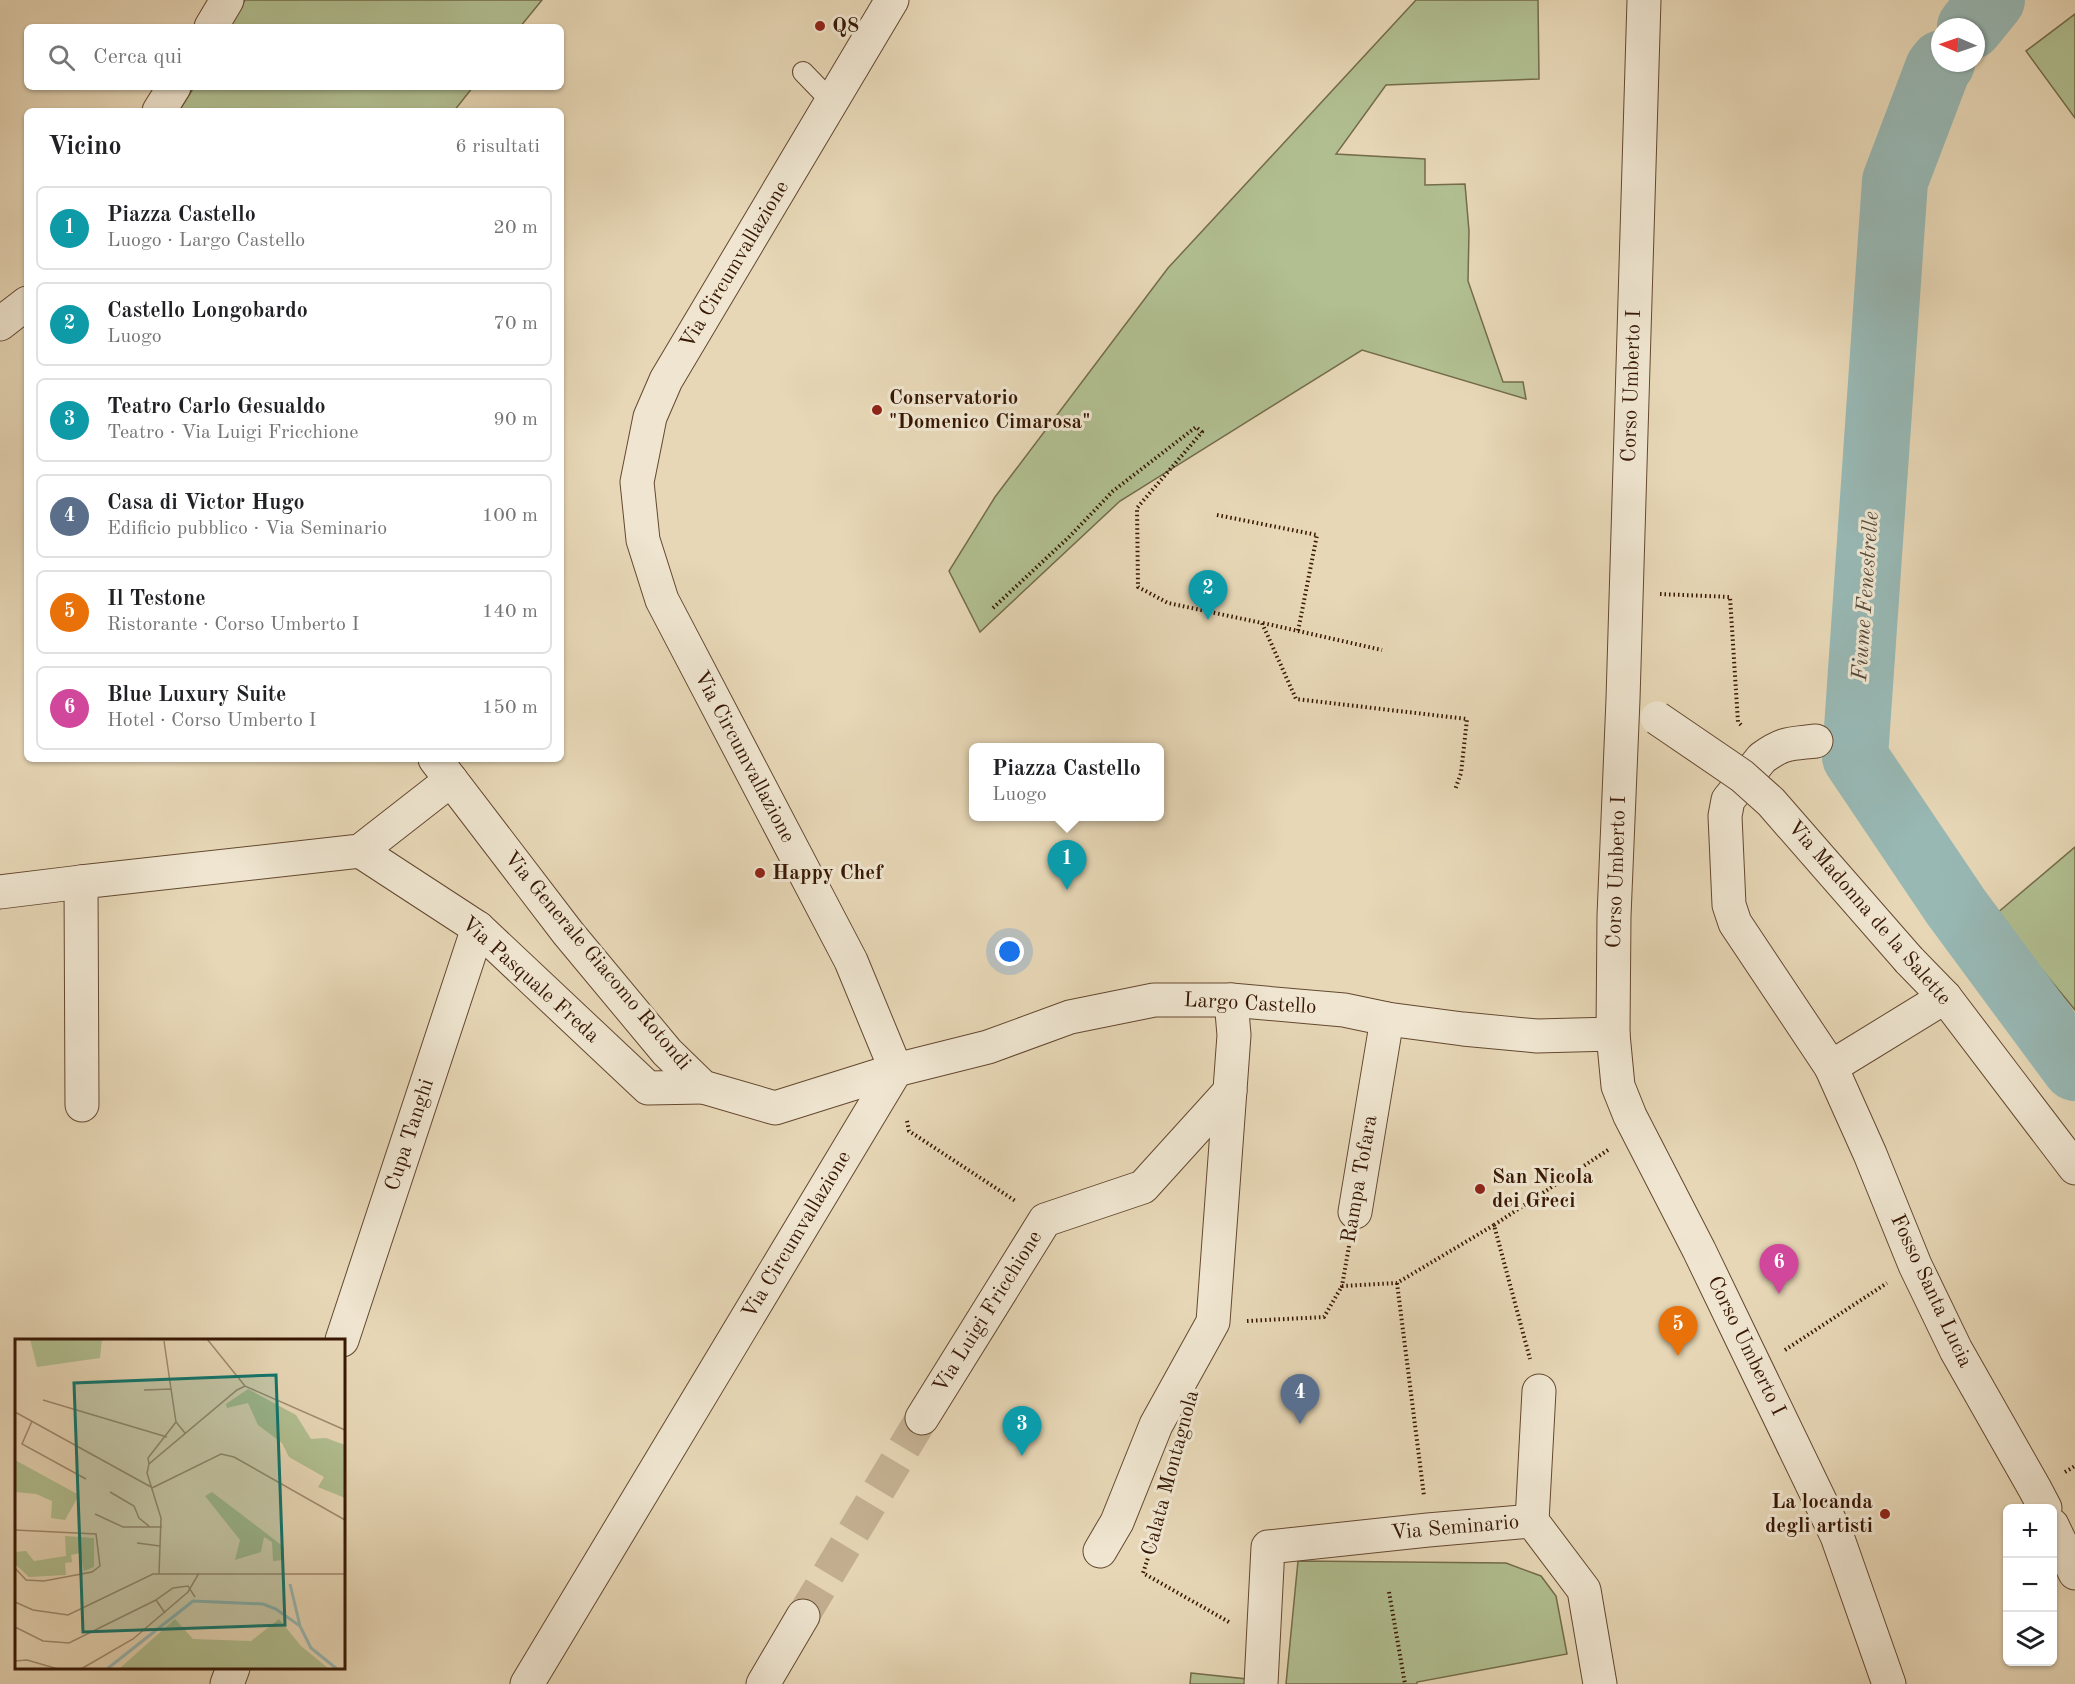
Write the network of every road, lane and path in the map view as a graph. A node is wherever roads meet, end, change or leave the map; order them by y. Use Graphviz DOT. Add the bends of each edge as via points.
graph roads {
  1 [pos="227,0"];
  2 [pos="892,0"];
  3 [pos="1644,0"];
  4 [pos="213,24"];
  5 [pos="803,72"];
  6 [pos="172,90"];
  7 [pos="832,102"];
  8 [pos="161,108"];
  9 [pos="24,305"];
  10 [pos="0,324"];
  11 [pos="1217,515"];
  12 [pos="1626,592"];
  13 [pos="993,608"];
  14 [pos="1262,623"];
  15 [pos="1298,631"];
  16 [pos="1382,650"];
  17 [pos="1623,699"];
  18 [pos="1816,741"];
  19 [pos="1767,754"];
  20 [pos="443,769"];
  21 [pos="1455,790"];
  22 [pos="360,851"];
  23 [pos="81,882"];
  24 [pos="0,892"];
  25 [pos="478,928"];
  26 [pos="1945,997"];
  27 [pos="1231,1000"];
  28 [pos="1387,1018"];
  29 [pos="1613,1034"];
  30 [pos="1831,1067"];
  31 [pos="896,1070"];
  32 [pos="703,1087"];
  33 [pos="1230,1091"];
  34 [pos="82,1105"];
  35 [pos="1637,1130"];
  36 [pos="2075,1168"];
  37 [pos="1355,1212"];
  38 [pos="1045,1220"];
  39 [pos="1494,1226"];
  40 [pos="1915,1265"];
  41 [pos="1397,1283"];
  42 [pos="1342,1286"];
  43 [pos="1213,1322"];
  44 [pos="343,1339"];
  45 [pos="1757,1369"];
  46 [pos="1539,1391"];
  47 [pos="922,1418"];
  48 [pos="1167,1497"];
  49 [pos="2043,1504"];
  50 [pos="1532,1521"];
  51 [pos="1428,1530"];
  52 [pos="2057,1535"];
  53 [pos="1100,1551"];
  54 [pos="2075,1573"];
  55 [pos="1389,1592"];
  56 [pos="803,1616"];
  57 [pos="1263,1643"];
  58 [pos="233,1669"];
  59 [pos="227,1684"];
  60 [pos="527,1684"];
  61 [pos="763,1684"];
  62 [pos="1261,1684"];
  63 [pos="1405,1684"];
  64 [pos="1600,1684"];
  65 [pos="1889,1684"];
  1 -- 4 [label="street"];
  2 -- 7 [label="street, Via Circumvallazione"];
  3 -- 12 [label="street, Corso Umberto I"];
  5 -- 7 [label="lane"];
  6 -- 8 [label="street"];
  7 -- 31 [label="street, Via Circumvallazione" via="666,380 651,417 637,482 643,540 662,600 851,961"];
  9 -- 10 [label="street"];
  11 -- 15 [label="path" via="1317,535"];
  12 -- 17 [label="street, Corso Umberto I"];
  12 -- 19 [label="path" via="1730,597 1738,722"];
  13 -- 14 [label="path" via="1113,491 1196,427 1202,432 1137,508 1138,587 1168,603"];
  14 -- 15 [label="path"];
  14 -- 21 [label="path" via="1296,699 1467,719 1461,773"];
  15 -- 16 [label="path"];
  17 -- 26 [label="street, Via Madonna de la Salette, bridge" via="1742,776 1772,802"];
  17 -- 29 [label="street, Corso Umberto I"];
  18 -- 19 [label="street, Fosso Santa Lucia" via="1783,744"];
  19 -- 30 [label="street, Fosso Santa Lucia" via="1728,800 1725,816 1729,904 1735,923"];
  20 -- 22 [label="street"];
  20 -- 32 [label="street, Via Generale Giacomo Rotondi" via="568,933 667,1052"];
  22 -- 23 [label="street"];
  22 -- 25 [label="street, Via Pasquale Freda"];
  23 -- 24 [label="street"];
  23 -- 34 [label="street"];
  25 -- 32 [label="street, Via Pasquale Freda" via="648,1088"];
  25 -- 44 [label="street, Cupa Tanghi"];
  26 -- 30 [label="street"];
  26 -- 36 [label="street, Via Madonna de la Salette"];
  27 -- 28 [label="street, Largo Castello" via="1344,1010"];
  27 -- 31 [label="street, Largo Castello" via="1154,1000 1070,1017 988,1047"];
  27 -- 33 [label="street, Calata Montagnola" via="1234,1035"];
  28 -- 29 [label="street, Largo Castello" via="1537,1036"];
  28 -- 37 [label="street, Rampa Tofara"];
  29 -- 35 [label="street, Corso Umberto I" via="1618,1086"];
  30 -- 40 [label="street, Fosso Santa Lucia"];
  31 -- 32 [label="street, Via Generale Giacomo Rotondi" via="775,1108"];
  31 -- 38 [label="path" via="909,1131"];
  31 -- 60 [label="street, Via Circumvallazione"];
  33 -- 38 [label="street, Via Luigi Fricchione" via="1143,1187"];
  33 -- 43 [label="street, Calata Montagnola"];
  35 -- 39 [label="path"];
  35 -- 45 [label="street, Corso Umberto I"];
  37 -- 42 [label="path, Rampa Tofara"];
  38 -- 47 [label="street, Via Luigi Fricchione"];
  39 -- 41 [label="path"];
  39 -- 46 [label="path"];
  40 -- 45 [label="path"];
  40 -- 49 [label="street, Fosso Santa Lucia" via="1956,1350"];
  41 -- 42 [label="path"];
  41 -- 51 [label="path"];
  42 -- 43 [label="path" via="1324,1317"];
  43 -- 53 [label="street, Calata Montagnola" via="1156,1425 1117,1522"];
  45 -- 65 [label="street, Corso Umberto I" via="1837,1536"];
  46 -- 50 [label="street"];
  48 -- 57 [label="path, Calata Montagnola" via="1143,1573"];
  50 -- 51 [label="street, Via Seminario"];
  50 -- 64 [label="street, Via Seminario" via="1584,1590"];
  51 -- 57 [label="street, Via Seminario" via="1268,1547"];
  52 -- 54 [label="street"];
  55 -- 63 [label="path"];
  56 -- 61 [label="street"];
  57 -- 62 [label="street"];
  58 -- 59 [label="street"];
}
